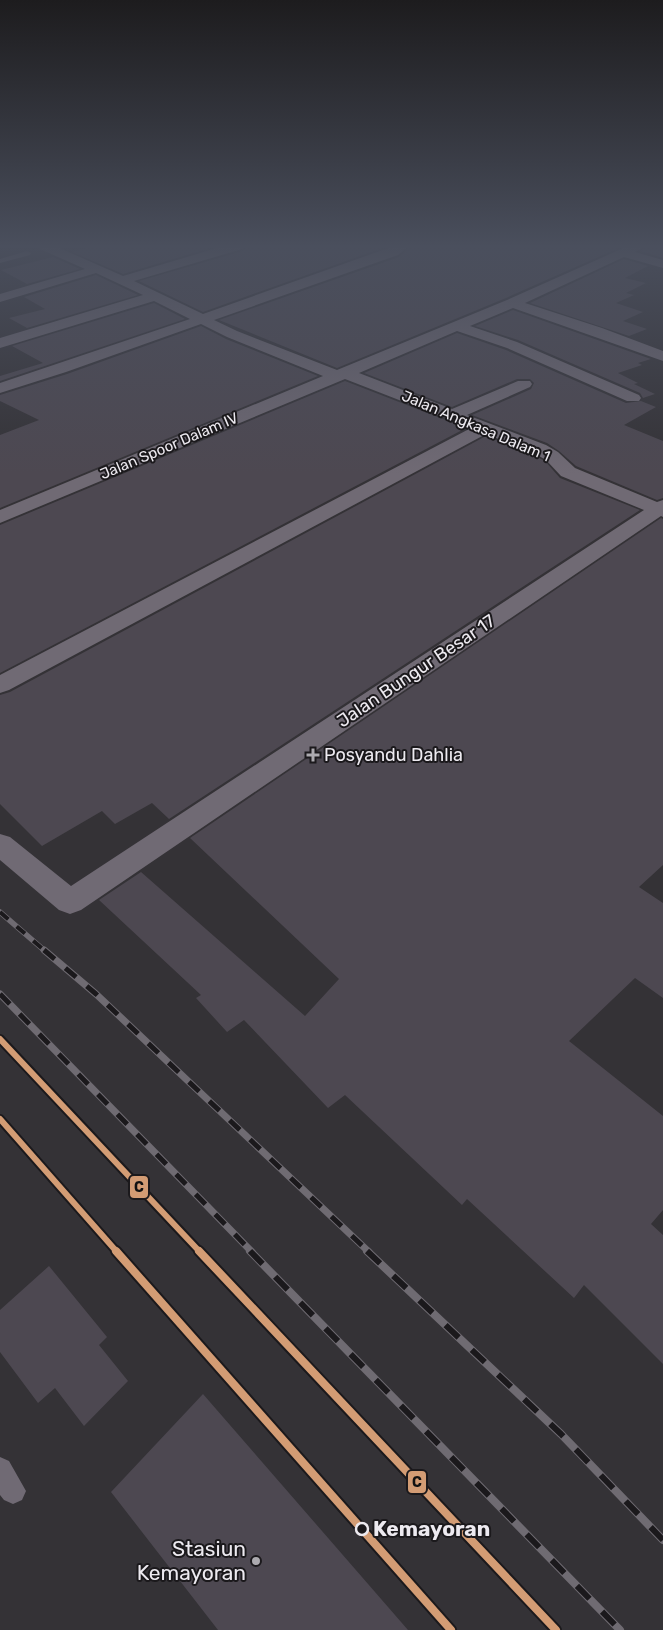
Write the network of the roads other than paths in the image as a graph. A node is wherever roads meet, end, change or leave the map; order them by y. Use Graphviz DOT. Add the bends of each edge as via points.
graph roads {
  1 [pos="69,322"];
  2 [pos="190,322"];
  3 [pos="209,322"];
  4 [pos="466,322"];
  5 [pos="566,322"];
  6 [pos="456,326"];
  7 [pos="0,343"];
  8 [pos="663,356"];
  9 [pos="341,374"];
  10 [pos="524,384"];
  11 [pos="0,388"];
  12 [pos="633,398"];
  13 [pos="452,415"];
  14 [pos="485,428"];
  15 [pos="661,509"];
  16 [pos="0,517"];
  17 [pos="0,685"];
  18 [pos="0,844"];
  1 -- 7 [label="street"];
  2 -- 11 [label="street"];
  3 -- 9 [label="street, Jalan Angkasa Dalam 1" via="232,334"];
  4 -- 6 [label="street, Jalan Spoor Dalam IV"];
  5 -- 8 [label="street"];
  6 -- 9 [label="street, Jalan Spoor Dalam IV"];
  6 -- 12 [label="street" via="512,345"];
  9 -- 13 [label="street, Jalan Angkasa Dalam 1"];
  9 -- 16 [label="street, Jalan Spoor Dalam IV"];
  10 -- 13 [label="street"];
  13 -- 14 [label="street, Jalan Angkasa Dalam 1"];
  14 -- 15 [label="street, Jalan Angkasa Dalam 1" via="552,456 568,472"];
  14 -- 17 [label="street"];
  15 -- 18 [label="street, Jalan Bungur Besar 17" via="70,902"];
}
